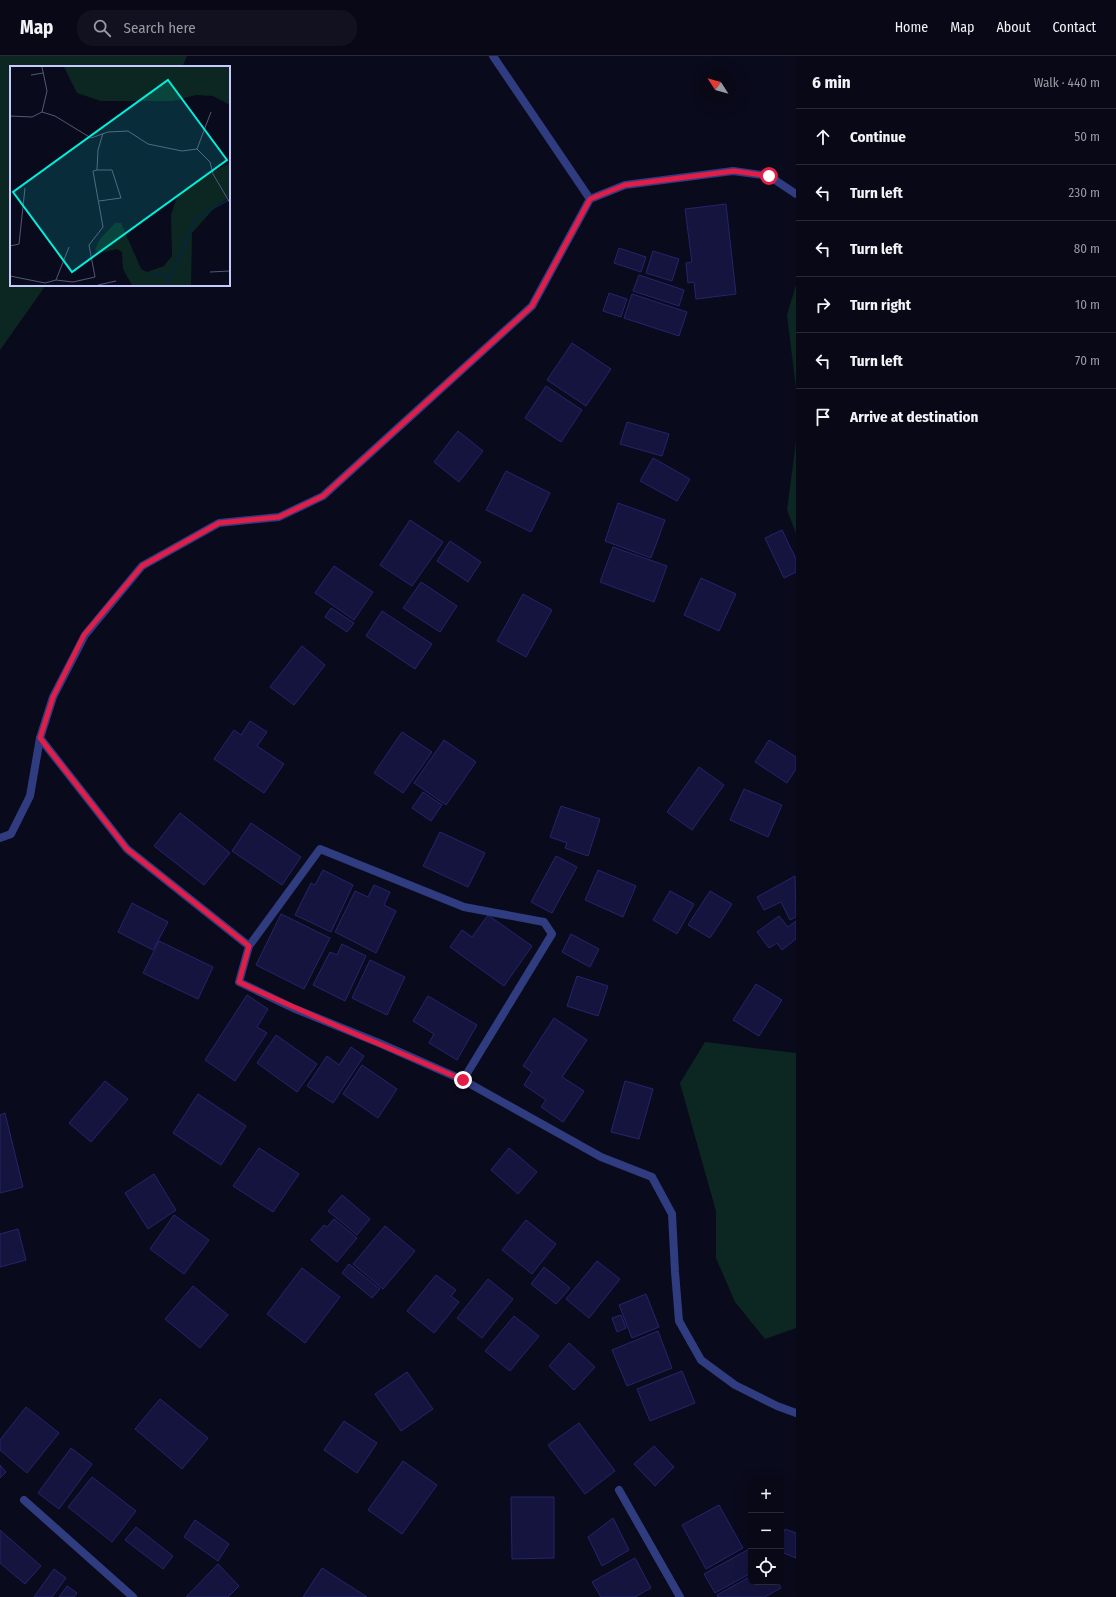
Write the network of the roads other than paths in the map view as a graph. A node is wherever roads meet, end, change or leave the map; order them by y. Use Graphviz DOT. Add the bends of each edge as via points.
graph roads {
  1 [pos="493,56"];
  2 [pos="796,194"];
  3 [pos="590,199"];
  4 [pos="40,738"];
  5 [pos="0,838"];
  6 [pos="249,946"];
  7 [pos="463,1080"];
  8 [pos="796,1413"];
  9 [pos="619,1490"];
  10 [pos="24,1500"];
  11 [pos="133,1597"];
  12 [pos="680,1597"];
  1 -- 3 [label="street"];
  2 -- 3 [label="street" via="769,176 734,171 625,185"];
  3 -- 4 [label="street" via="532,306 323,496 279,517 219,523 142,566 84,635 53,697"];
  4 -- 5 [label="street" via="30,796 11,834"];
  4 -- 6 [label="street" via="127,849"];
  6 -- 7 [label="street" via="239,982 293,1008"];
  6 -- 7 [label="street" via="320,850 464,907 544,922 552,934"];
  7 -- 8 [label="street" via="601,1157 652,1177 672,1214 679,1321 701,1360 735,1385"];
  9 -- 12 [label="street"];
  10 -- 11 [label="street"];
}
